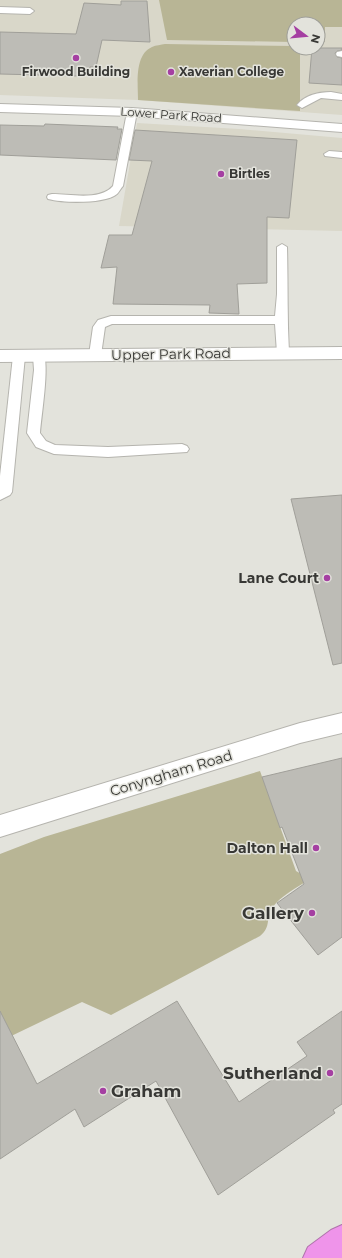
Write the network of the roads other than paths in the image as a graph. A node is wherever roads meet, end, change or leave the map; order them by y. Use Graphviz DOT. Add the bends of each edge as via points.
graph roads {
  1 [pos="0,10"];
  2 [pos="30,11"];
  3 [pos="342,96"];
  4 [pos="302,105"];
  5 [pos="0,108"];
  6 [pos="132,112"];
  7 [pos="342,128"];
  8 [pos="329,154"];
  9 [pos="342,155"];
  10 [pos="52,196"];
  11 [pos="282,247"];
  12 [pos="281,320"];
  13 [pos="283,353"];
  14 [pos="342,353"];
  15 [pos="95,355"];
  16 [pos="0,356"];
  17 [pos="19,356"];
  18 [pos="40,356"];
  19 [pos="182,449"];
  20 [pos="0,495"];
  21 [pos="342,723"];
  22 [pos="0,826"];
  23 [pos="342,1241"];
  24 [pos="319,1258"];
  1 -- 2 [label="lane"];
  3 -- 4 [label="lane" via="314,96"];
  5 -- 6 [label="street, Lower Park Road"];
  6 -- 7 [label="street, Lower Park Road"];
  6 -- 10 [label="lane" via="115,191 99,197"];
  8 -- 9 [label="lane"];
  11 -- 12 [label="lane"];
  12 -- 13 [label="lane"];
  12 -- 15 [label="lane" via="111,320 99,327"];
  13 -- 14 [label="street, Upper Park Road"];
  13 -- 15 [label="street, Upper Park Road"];
  15 -- 18 [label="street, Upper Park Road"];
  16 -- 17 [label="street, Upper Park Road"];
  17 -- 18 [label="street, Upper Park Road"];
  17 -- 20 [label="lane" via="5,492"];
  18 -- 19 [label="lane" via="33,434 40,444 54,450 108,452"];
  21 -- 22 [label="street, Conyngham Road" via="251,748"];
  23 -- 24 [label="highway"];
}
